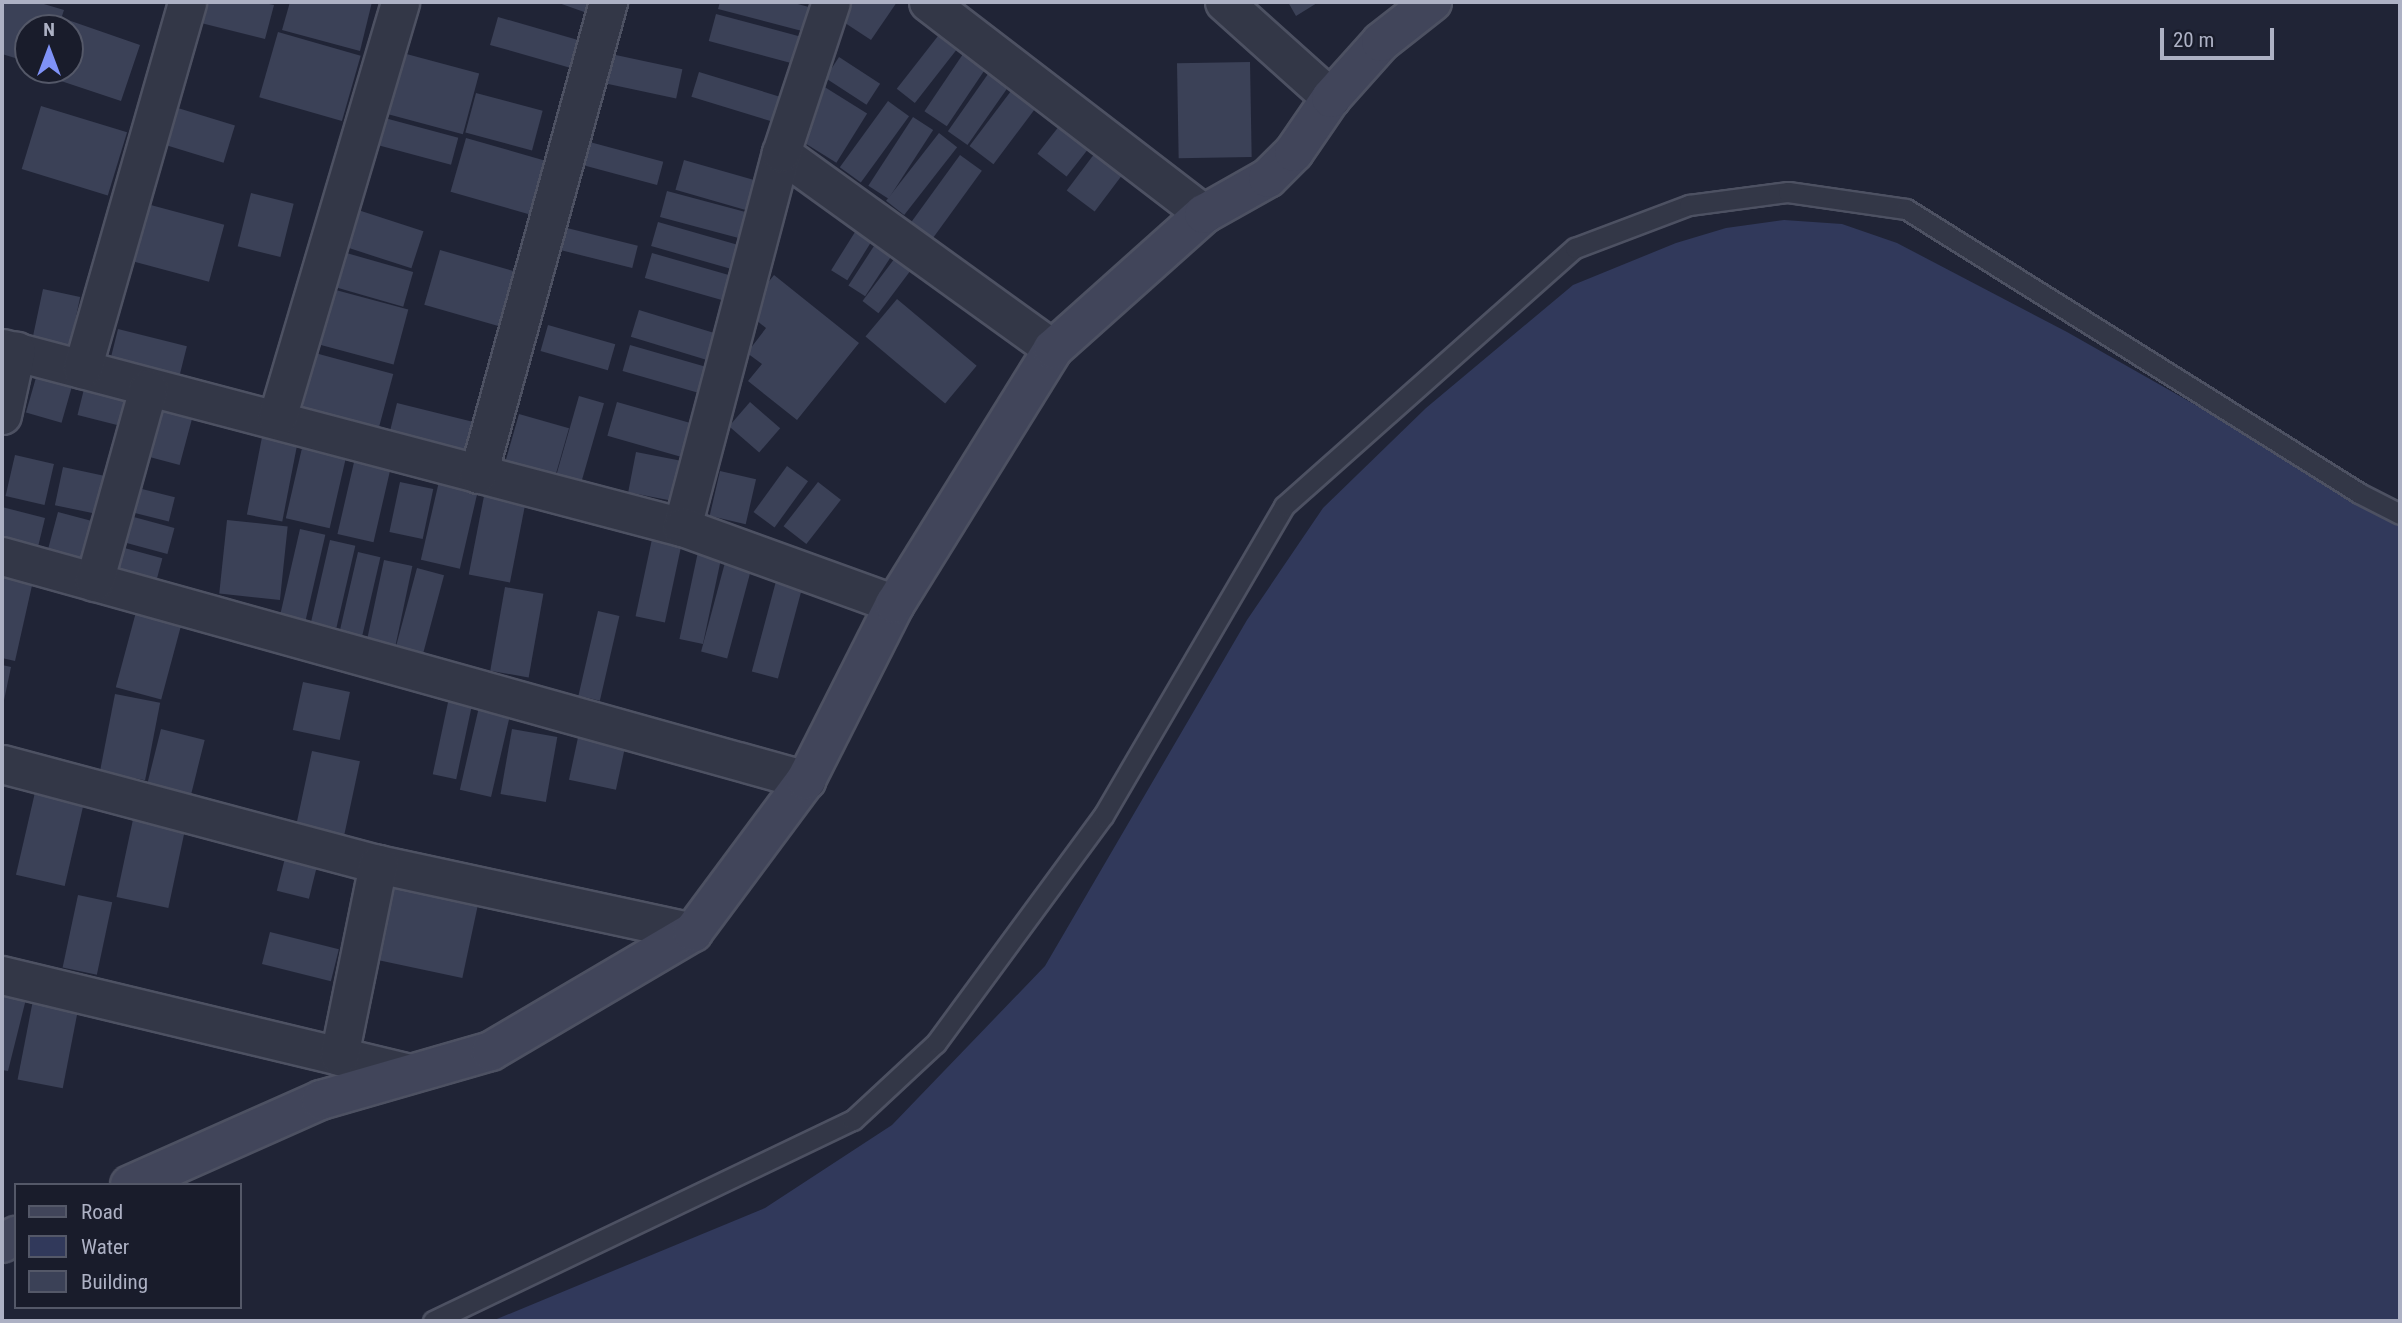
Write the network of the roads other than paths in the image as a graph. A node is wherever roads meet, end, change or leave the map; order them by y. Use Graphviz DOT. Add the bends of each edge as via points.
graph roads {
  1 [pos="187,2"];
  2 [pos="400,2"];
  3 [pos="608,2"];
  4 [pos="831,2"];
  5 [pos="928,2"];
  6 [pos="1224,2"];
  7 [pos="1432,2"];
  8 [pos="1331,98"];
  9 [pos="782,153"];
  10 [pos="1204,214"];
  11 [pos="9,349"];
  12 [pos="1053,349"];
  13 [pos="82,369"];
  14 [pos="148,388"];
  15 [pos="2,415"];
  16 [pos="277,418"];
  17 [pos="478,474"];
  18 [pos="2400,514"];
  19 [pos="682,527"];
  20 [pos="2,556"];
  21 [pos="94,582"];
  22 [pos="895,604"];
  23 [pos="2,764"];
  24 [pos="806,780"];
  25 [pos="378,864"];
  26 [pos="693,932"];
  27 [pos="2,975"];
  28 [pos="339,1056"];
  29 [pos="410,1073"];
  30 [pos="134,1183"];
  31 [pos="433,1321"];
  1 -- 13 [label="street"];
  2 -- 16 [label="street"];
  3 -- 17 [label="street"];
  4 -- 9 [label="street"];
  5 -- 10 [label="street"];
  6 -- 8 [label="street"];
  7 -- 8 [label="street" via="1381,42"];
  8 -- 10 [label="street" via="1294,152 1268,178"];
  9 -- 12 [label="street"];
  9 -- 19 [label="street"];
  10 -- 12 [label="street"];
  11 -- 13 [label="street"];
  11 -- 15 [label="street"];
  12 -- 22 [label="street"];
  13 -- 14 [label="street"];
  14 -- 16 [label="street"];
  14 -- 21 [label="street"];
  16 -- 17 [label="street"];
  17 -- 19 [label="street"];
  18 -- 31 [label="lane" via="1906,209 1788,192 1689,205 1575,248 1284,506 1103,816 936,1043 853,1120"];
  19 -- 22 [label="street"];
  20 -- 21 [label="street"];
  21 -- 24 [label="street"];
  22 -- 24 [label="street"];
  23 -- 25 [label="street"];
  24 -- 26 [label="street"];
  25 -- 26 [label="street"];
  25 -- 28 [label="street"];
  26 -- 29 [label="street" via="491,1051"];
  27 -- 28 [label="street"];
  28 -- 29 [label="street"];
  29 -- 30 [label="street" via="321,1100"];
}
